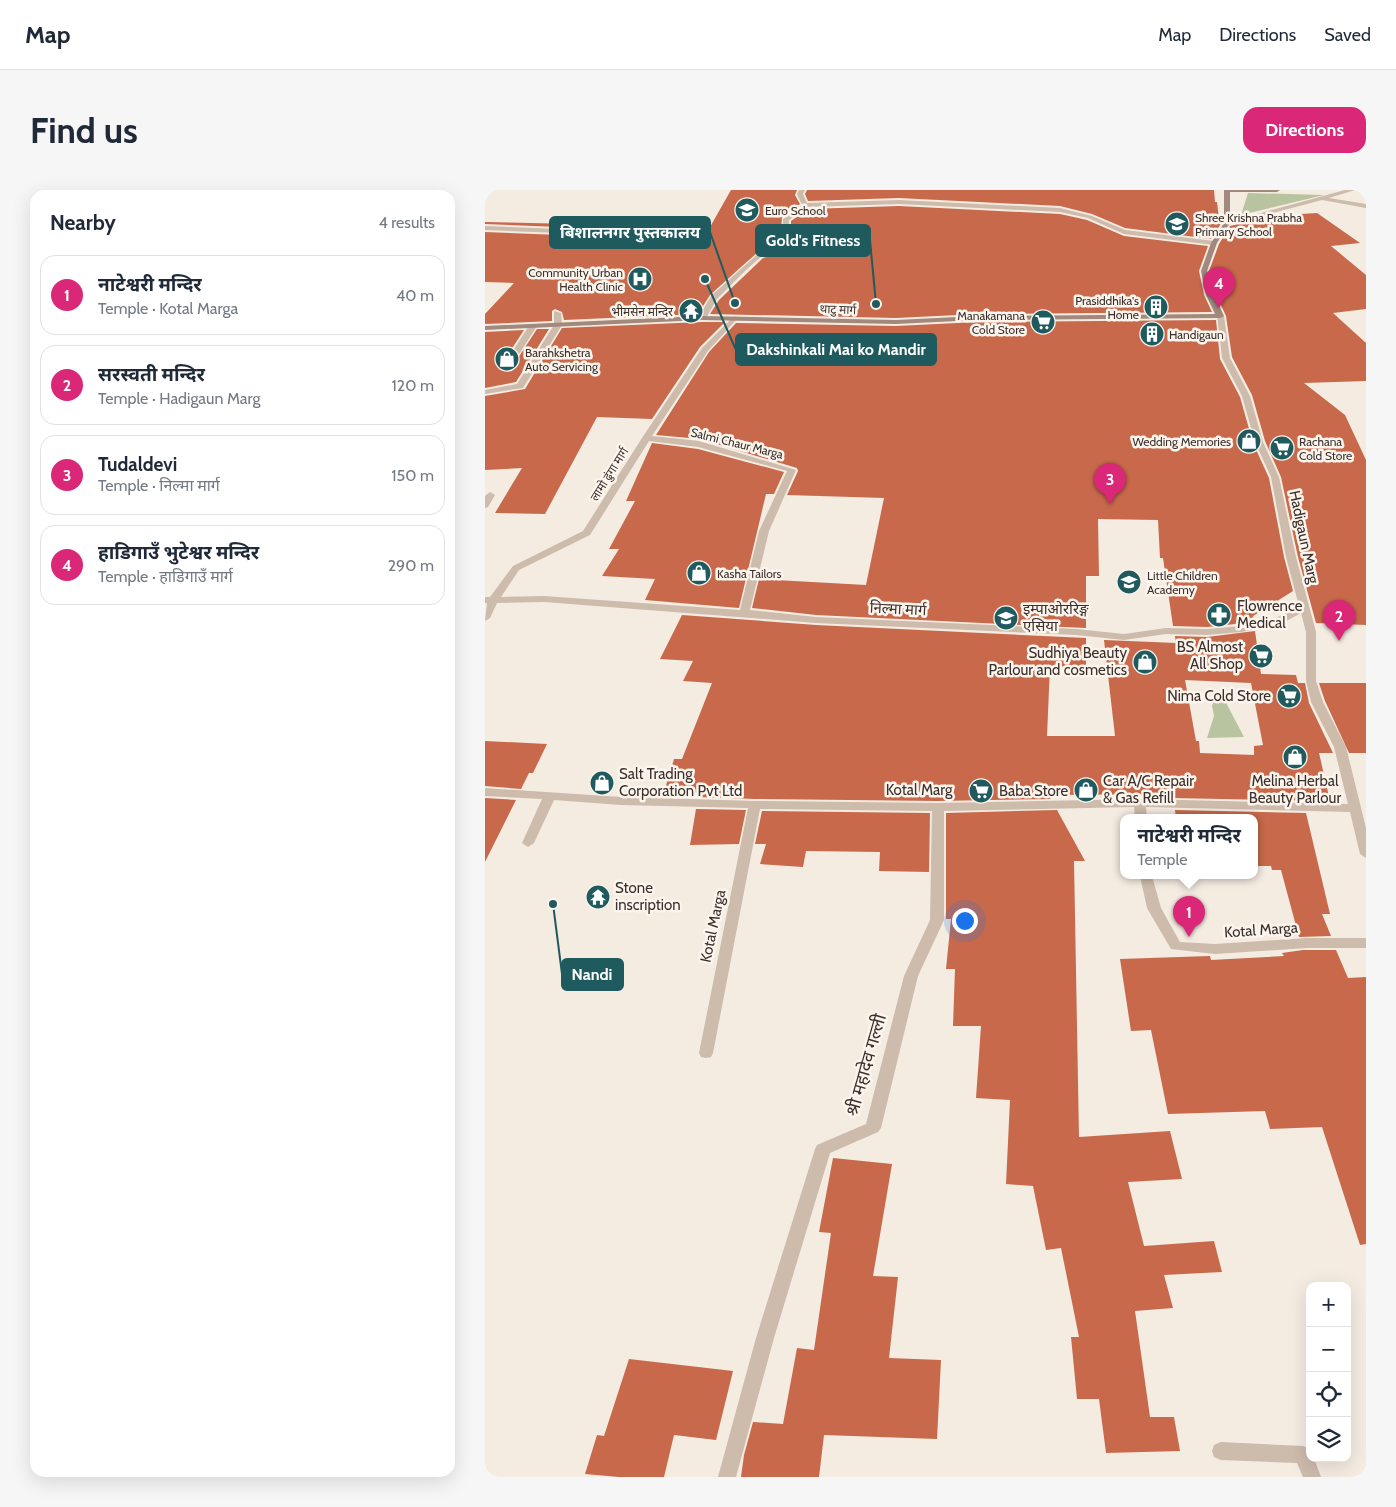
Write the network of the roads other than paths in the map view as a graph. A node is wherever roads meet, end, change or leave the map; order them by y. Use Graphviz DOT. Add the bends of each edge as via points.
graph roads {
  1 [pos="802,190"];
  2 [pos="1227,190"];
  3 [pos="1277,190"];
  4 [pos="1352,190"];
  5 [pos="1320,199"];
  6 [pos="805,205"];
  7 [pos="1366,206"];
  8 [pos="1227,223"];
  9 [pos="485,228"];
  10 [pos="612,236"];
  11 [pos="1214,243"];
  12 [pos="557,313"];
  13 [pos="1220,316"];
  14 [pos="702,318"];
  15 [pos="734,318"];
  16 [pos="558,325"];
  17 [pos="533,326"];
  18 [pos="485,328"];
  19 [pos="513,357"];
  20 [pos="485,392"];
  21 [pos="646,438"];
  22 [pos="490,495"];
  23 [pos="485,505"];
  24 [pos="489,600"];
  25 [pos="1304,607"];
  26 [pos="744,613"];
  27 [pos="485,618"];
  28 [pos="485,792"];
  29 [pos="549,797"];
  30 [pos="1139,803"];
  31 [pos="755,806"];
  32 [pos="938,807"];
  33 [pos="1354,808"];
  34 [pos="1140,814"];
  35 [pos="528,843"];
  36 [pos="1366,854"];
  37 [pos="1148,879"];
  38 [pos="1366,943"];
  39 [pos="706,1053"];
  40 [pos="1221,1451"];
  41 [pos="727,1477"];
  42 [pos="1312,1477"];
  1 -- 6 [label="street" via="800,194"];
  2 -- 3 [label="main road"];
  2 -- 8 [label="main road"];
  4 -- 5 [label="street"];
  5 -- 7 [label="street"];
  5 -- 8 [label="street"];
  6 -- 11 [label="street" via="906,202 1060,210 1090,217 1124,232"];
  6 -- 14 [label="street" via="786,219 786,231 777,251 760,255 744,269 714,298"];
  8 -- 11 [label="main road"];
  9 -- 10 [label="street"];
  11 -- 13 [label="main road" via="1204,271"];
  12 -- 16 [label="street"];
  13 -- 15 [label="main road, थाटु मार्ग" via="896,322"];
  13 -- 25 [label="street, Hadigaun Marg" via="1226,358 1246,396 1259,442 1275,477"];
  14 -- 15 [label="main road, थाटु मार्ग"];
  14 -- 16 [label="main road, थाटु मार्ग"];
  15 -- 21 [label="street, लामो ढुंगा मार्ग" via="705,350"];
  16 -- 17 [label="main road, थाटु मार्ग"];
  16 -- 20 [label="street" via="520,386"];
  17 -- 18 [label="main road, थाटु मार्ग"];
  17 -- 19 [label="street"];
  21 -- 24 [label="street, लामो ढुंगा मार्ग" via="587,533 515,568"];
  21 -- 26 [label="street, Salmi Chaur Marga" via="699,444 792,470 764,531"];
  22 -- 23 [label="street"];
  24 -- 26 [label="street, निल्मा मार्ग" via="544,599"];
  24 -- 27 [label="street, लामो ढुंगा मार्ग"];
  25 -- 26 [label="street, निल्मा मार्ग" via="1275,623 1241,629 1166,631 1124,637"];
  25 -- 33 [label="street, Hadigaun Marg" via="1311,632 1311,681 1317,702 1341,747"];
  28 -- 29 [label="street, Kotal Marg"];
  29 -- 31 [label="street, Kotal Marg"];
  29 -- 35 [label="street"];
  30 -- 32 [label="street, Kotal Marg"];
  30 -- 33 [label="street, Kotal Marg"];
  30 -- 34 [label="street"];
  31 -- 32 [label="street, Kotal Marg"];
  31 -- 39 [label="street, Kotal Marga"];
  32 -- 41 [label="street, श्री महादेव गल्ली" via="937,920 911,976 873,1128 823,1149 765,1338"];
  33 -- 36 [label="street, Hadigaun Marg"];
  37 -- 38 [label="street, Kotal Marga" via="1155,908 1176,946 1215,949"];
  40 -- 42 [label="street" via="1303,1456"];
}
